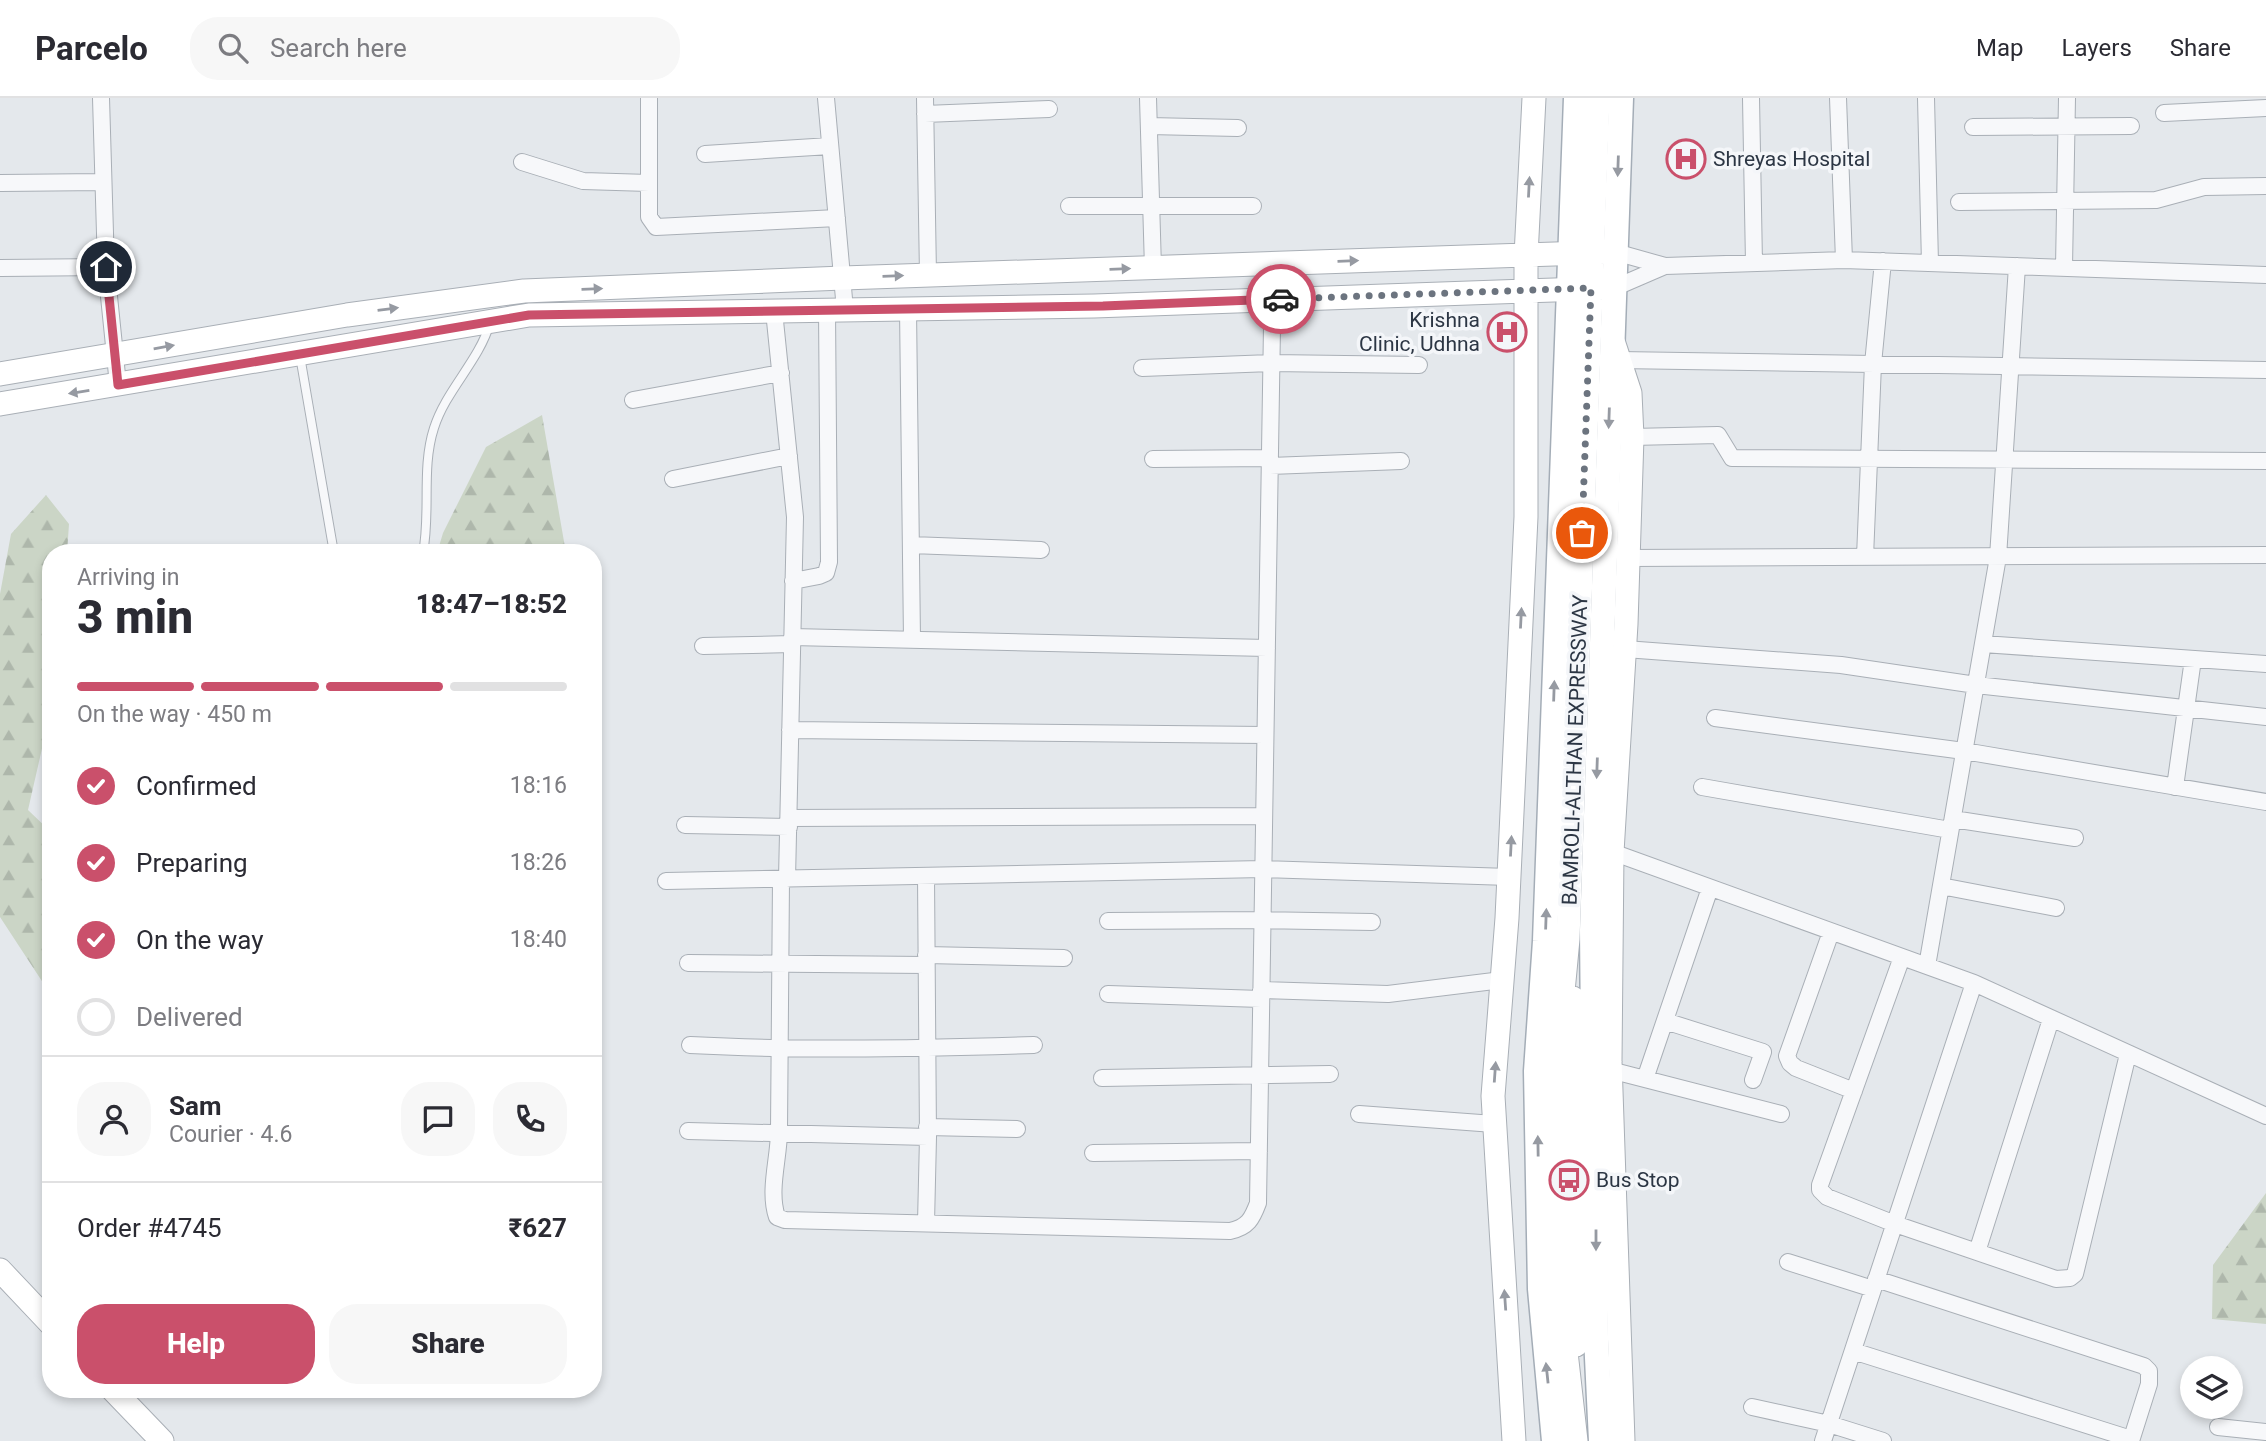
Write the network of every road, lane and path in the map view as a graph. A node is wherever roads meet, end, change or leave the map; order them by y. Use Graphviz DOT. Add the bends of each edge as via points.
graph roads {
  1 [pos="101,98"];
  2 [pos="649,98"];
  3 [pos="826,98"];
  4 [pos="1148,98"];
  5 [pos="1534,98"];
  6 [pos="1576,98"];
  7 [pos="1598,98"];
  8 [pos="1621,98"];
  9 [pos="1751,98"];
  10 [pos="1838,98"];
  11 [pos="1926,98"];
  12 [pos="2067,98"];
  13 [pos="2206,104"];
  14 [pos="925,106"];
  15 [pos="2266,108"];
  16 [pos="1049,110"];
  17 [pos="2164,113"];
  18 [pos="1149,126"];
  19 [pos="2066,126"];
  20 [pos="2131,126"];
  21 [pos="1973,127"];
  22 [pos="1238,128"];
  23 [pos="830,146"];
  24 [pos="705,154"];
  25 [pos="522,162"];
  26 [pos="103,181"];
  27 [pos="0,183"];
  28 [pos="649,183"];
  29 [pos="2266,186"];
  30 [pos="2065,201"];
  31 [pos="1959,202"];
  32 [pos="1069,206"];
  33 [pos="1151,206"];
  34 [pos="1253,206"];
  35 [pos="837,218"];
  36 [pos="1592,253"];
  37 [pos="1526,256"];
  38 [pos="1844,260"];
  39 [pos="1883,261"];
  40 [pos="1754,263"];
  41 [pos="1930,263"];
  42 [pos="1273,264"];
  43 [pos="1665,266"];
  44 [pos="2017,266"];
  45 [pos="106,267"];
  46 [pos="2064,267"];
  47 [pos="0,268"];
  48 [pos="1153,268"];
  49 [pos="928,275"];
  50 [pos="2266,275"];
  51 [pos="843,278"];
  52 [pos="1591,288"];
  53 [pos="1525,291"];
  54 [pos="1272,299"];
  55 [pos="908,309"];
  56 [pos="836,310"];
  57 [pos="774,311"];
  58 [pos="509,317"];
  59 [pos="1616,349"];
  60 [pos="300,353"];
  61 [pos="115,355"];
  62 [pos="1271,363"];
  63 [pos="1873,364"];
  64 [pos="1419,365"];
  65 [pos="2010,367"];
  66 [pos="1142,368"];
  67 [pos="2266,370"];
  68 [pos="781,373"];
  69 [pos="0,374"];
  70 [pos="118,385"];
  71 [pos="633,400"];
  72 [pos="0,404"];
  73 [pos="1632,437"];
  74 [pos="789,456"];
  75 [pos="2004,458"];
  76 [pos="1153,459"];
  77 [pos="1869,459"];
  78 [pos="1401,461"];
  79 [pos="2266,461"];
  80 [pos="1270,462"];
  81 [pos="673,479"];
  82 [pos="332,544"];
  83 [pos="425,544"];
  84 [pos="911,545"];
  85 [pos="1041,550"];
  86 [pos="2266,555"];
  87 [pos="1865,557"];
  88 [pos="1998,557"];
  89 [pos="1628,558"];
  90 [pos="793,581"];
  91 [pos="912,639"];
  92 [pos="792,641"];
  93 [pos="1983,643"];
  94 [pos="703,646"];
  95 [pos="1266,648"];
  96 [pos="1625,649"];
  97 [pos="2193,659"];
  98 [pos="2266,664"];
  99 [pos="1976,685"];
  100 [pos="2186,708"];
  101 [pos="2266,717"];
  102 [pos="1715,719"];
  103 [pos="790,730"];
  104 [pos="1265,735"];
  105 [pos="1964,751"];
  106 [pos="1702,787"];
  107 [pos="2175,787"];
  108 [pos="2266,802"];
  109 [pos="1264,816"];
  110 [pos="789,822"];
  111 [pos="1951,824"];
  112 [pos="685,825"];
  113 [pos="2075,838"];
  114 [pos="1612,852"];
  115 [pos="1263,869"];
  116 [pos="926,876"];
  117 [pos="1509,877"];
  118 [pos="784,879"];
  119 [pos="666,881"];
  120 [pos="1941,886"];
  121 [pos="1710,888"];
  122 [pos="2056,908"];
  123 [pos="1262,920"];
  124 [pos="1108,921"];
  125 [pos="1372,922"];
  126 [pos="1831,932"];
  127 [pos="1601,952"];
  128 [pos="1902,957"];
  129 [pos="1064,958"];
  130 [pos="926,960"];
  131 [pos="688,963"];
  132 [pos="780,964"];
  133 [pos="1927,966"];
  134 [pos="1502,979"];
  135 [pos="1974,983"];
  136 [pos="1108,994"];
  137 [pos="1261,995"];
  138 [pos="2051,1019"];
  139 [pos="1665,1021"];
  140 [pos="690,1045"];
  141 [pos="1034,1045"];
  142 [pos="926,1049"];
  143 [pos="778,1050"];
  144 [pos="2128,1054"];
  145 [pos="1610,1070"];
  146 [pos="1329,1074"];
  147 [pos="1260,1075"];
  148 [pos="1102,1078"];
  149 [pos="1645,1079"];
  150 [pos="1753,1080"];
  151 [pos="1854,1091"];
  152 [pos="1359,1114"];
  153 [pos="1781,1114"];
  154 [pos="2266,1116"];
  155 [pos="1494,1124"];
  156 [pos="1017,1129"];
  157 [pos="688,1131"];
  158 [pos="928,1132"];
  159 [pos="779,1134"];
  160 [pos="1259,1151"];
  161 [pos="1093,1153"];
  162 [pos="926,1223"];
  163 [pos="1895,1224"];
  164 [pos="1977,1252"];
  165 [pos="1788,1262"];
  166 [pos="0,1270"];
  167 [pos="1875,1284"];
  168 [pos="42,1314"];
  169 [pos="1853,1350"];
  170 [pos="121,1398"];
  171 [pos="1752,1407"];
  172 [pos="1829,1424"];
  173 [pos="2218,1427"];
  174 [pos="2266,1432"];
  175 [pos="2131,1440"];
  176 [pos="162,1441"];
  177 [pos="1514,1441"];
  178 [pos="1554,1441"];
  179 [pos="1576,1441"];
  180 [pos="1601,1441"];
  181 [pos="1623,1441"];
  182 [pos="1824,1441"];
  183 [pos="1883,1441"];
  1 -- 26 [label="street"];
  2 -- 28 [label="street"];
  3 -- 23 [label="street"];
  4 -- 18 [label="street"];
  37 -- 5 [label="street, one-way"];
  6 -- 36 [label="main road"];
  7 -- 36 [label="street"];
  8 -- 36 [label="main road, one-way"];
  9 -- 40 [label="street"];
  10 -- 38 [label="street"];
  11 -- 41 [label="street"];
  12 -- 19 [label="street"];
  13 -- 15 [label="street"];
  13 -- 17 [label="street"];
  14 -- 16 [label="street"];
  14 -- 49 [label="street"];
  18 -- 22 [label="street"];
  18 -- 33 [label="street"];
  19 -- 20 [label="street"];
  19 -- 21 [label="street"];
  19 -- 30 [label="street"];
  23 -- 24 [label="street"];
  23 -- 35 [label="street"];
  25 -- 28 [label="street" via="583,181"];
  26 -- 27 [label="street"];
  26 -- 45 [label="street"];
  28 -- 35 [label="street" via="649,217 656,227"];
  29 -- 30 [label="street" via="2204,187 2156,200"];
  30 -- 31 [label="street"];
  30 -- 46 [label="street"];
  32 -- 33 [label="street"];
  33 -- 34 [label="street"];
  33 -- 48 [label="street"];
  35 -- 51 [label="street"];
  36 -- 37 [label="street"];
  36 -- 43 [label="street"];
  36 -- 52 [label="main road"];
  36 -- 52 [label="main road"];
  42 -- 37 [label="street, one-way"];
  37 -- 53 [label="street"];
  38 -- 39 [label="street"];
  38 -- 40 [label="street"];
  39 -- 41 [label="street"];
  39 -- 63 [label="street"];
  40 -- 43 [label="street"];
  41 -- 44 [label="street"];
  42 -- 48 [label="street"];
  42 -- 54 [label="street"];
  43 -- 52 [label="street"];
  44 -- 46 [label="street"];
  44 -- 65 [label="street"];
  45 -- 47 [label="street"];
  45 -- 61 [label="street"];
  46 -- 50 [label="street"];
  49 -- 48 [label="street, one-way"];
  51 -- 49 [label="street, one-way"];
  51 -- 56 [label="street"];
  61 -- 51 [label="street, one-way" via="347,315 513,293"];
  52 -- 53 [label="street"];
  52 -- 59 [label="main road"];
  178 -- 52 [label="main road, one-way" via="1540,1289 1536,1071"];
  52 -- 179 [label="street, BAMROLI-ALTHAN EXPRESSWAY" via="1568,939 1578,1063"];
  53 -- 54 [label="street"];
  117 -- 53 [label="street, one-way" via="1526,517"];
  54 -- 55 [label="street"];
  54 -- 62 [label="street"];
  55 -- 56 [label="street"];
  55 -- 84 [label="street"];
  56 -- 57 [label="street"];
  56 -- 90 [label="street" via="830,562 826,573"];
  57 -- 58 [label="street"];
  57 -- 68 [label="street"];
  58 -- 60 [label="street"];
  58 -- 83 [label="lane" via="486,336 445,400 433,430"];
  59 -- 63 [label="street"];
  59 -- 73 [label="street" via="1630,393"];
  59 -- 127 [label="main road, one-way"];
  60 -- 70 [label="street"];
  60 -- 82 [label="lane"];
  61 -- 69 [label="street"];
  61 -- 70 [label="street"];
  62 -- 64 [label="street"];
  62 -- 66 [label="street"];
  62 -- 80 [label="street"];
  63 -- 65 [label="street"];
  63 -- 77 [label="street"];
  65 -- 67 [label="street"];
  65 -- 75 [label="street"];
  68 -- 71 [label="street"];
  68 -- 74 [label="street"];
  70 -- 72 [label="street, one-way"];
  73 -- 77 [label="street" via="1718,435 1732,458"];
  73 -- 89 [label="street"];
  74 -- 81 [label="street"];
  74 -- 90 [label="street" via="795,517"];
  75 -- 77 [label="street"];
  75 -- 79 [label="street"];
  75 -- 88 [label="street"];
  76 -- 80 [label="street"];
  77 -- 87 [label="street"];
  78 -- 80 [label="street"];
  80 -- 95 [label="street"];
  84 -- 85 [label="street"];
  84 -- 91 [label="street"];
  86 -- 88 [label="street"];
  87 -- 88 [label="street"];
  87 -- 89 [label="street"];
  88 -- 93 [label="street"];
  89 -- 96 [label="street"];
  90 -- 92 [label="street"];
  91 -- 92 [label="street"];
  91 -- 95 [label="street"];
  92 -- 94 [label="street"];
  92 -- 103 [label="street"];
  93 -- 97 [label="street"];
  93 -- 99 [label="street"];
  95 -- 104 [label="street"];
  96 -- 99 [label="street" via="1841,665"];
  96 -- 114 [label="street"];
  97 -- 98 [label="street"];
  97 -- 100 [label="street"];
  99 -- 100 [label="street"];
  99 -- 105 [label="street"];
  100 -- 101 [label="street"];
  100 -- 107 [label="street"];
  102 -- 105 [label="street"];
  103 -- 104 [label="street"];
  103 -- 110 [label="street"];
  104 -- 109 [label="street"];
  105 -- 107 [label="street"];
  105 -- 111 [label="street"];
  106 -- 111 [label="street"];
  107 -- 108 [label="street"];
  109 -- 110 [label="street"];
  109 -- 115 [label="street"];
  110 -- 112 [label="street"];
  110 -- 118 [label="street"];
  111 -- 113 [label="street"];
  111 -- 120 [label="street"];
  114 -- 121 [label="street"];
  114 -- 127 [label="street"];
  115 -- 116 [label="street"];
  115 -- 117 [label="street"];
  115 -- 123 [label="street"];
  116 -- 118 [label="street"];
  116 -- 130 [label="street"];
  117 -- 134 [label="street"];
  118 -- 119 [label="street"];
  118 -- 132 [label="street"];
  120 -- 122 [label="street"];
  120 -- 133 [label="street"];
  121 -- 126 [label="street"];
  121 -- 139 [label="street"];
  123 -- 124 [label="street"];
  123 -- 125 [label="street"];
  123 -- 137 [label="street"];
  126 -- 128 [label="street"];
  126 -- 151 [label="street" via="1787,1056 1796,1068"];
  127 -- 145 [label="street"];
  127 -- 180 [label="main road, one-way" via="1596,1337"];
  128 -- 133 [label="street"];
  128 -- 151 [label="street"];
  129 -- 130 [label="street"];
  130 -- 132 [label="street"];
  130 -- 142 [label="street"];
  131 -- 132 [label="street"];
  132 -- 143 [label="street"];
  133 -- 135 [label="street"];
  134 -- 137 [label="street" via="1388,995"];
  155 -- 134 [label="street, one-way"];
  135 -- 138 [label="street"];
  135 -- 163 [label="street"];
  136 -- 137 [label="street"];
  137 -- 147 [label="street"];
  138 -- 144 [label="street"];
  138 -- 164 [label="street"];
  139 -- 149 [label="street"];
  139 -- 150 [label="street" via="1763,1052"];
  140 -- 143 [label="street"];
  141 -- 142 [label="street"];
  142 -- 143 [label="street"];
  142 -- 158 [label="street"];
  143 -- 159 [label="street"];
  144 -- 154 [label="street"];
  144 -- 164 [label="street" via="2075,1274 2056,1279"];
  145 -- 149 [label="street"];
  145 -- 181 [label="street"];
  146 -- 147 [label="street"];
  147 -- 148 [label="street"];
  147 -- 160 [label="street"];
  149 -- 153 [label="street"];
  151 -- 163 [label="street" via="1820,1190"];
  152 -- 155 [label="street"];
  177 -- 155 [label="street, one-way"];
  156 -- 158 [label="street"];
  157 -- 159 [label="street"];
  158 -- 159 [label="street"];
  158 -- 162 [label="street"];
  159 -- 162 [label="street" via="777,1217"];
  160 -- 161 [label="street"];
  160 -- 162 [label="street" via="1258,1203 1244,1228"];
  163 -- 164 [label="street"];
  163 -- 167 [label="street"];
  165 -- 167 [label="street"];
  166 -- 168 [label="street"];
  167 -- 169 [label="street"];
  167 -- 175 [label="street" via="2144,1366 2149,1384"];
  169 -- 172 [label="street"];
  169 -- 175 [label="street"];
  170 -- 176 [label="street"];
  171 -- 172 [label="street"];
  172 -- 182 [label="street"];
  172 -- 183 [label="street"];
  173 -- 174 [label="street"];
}
